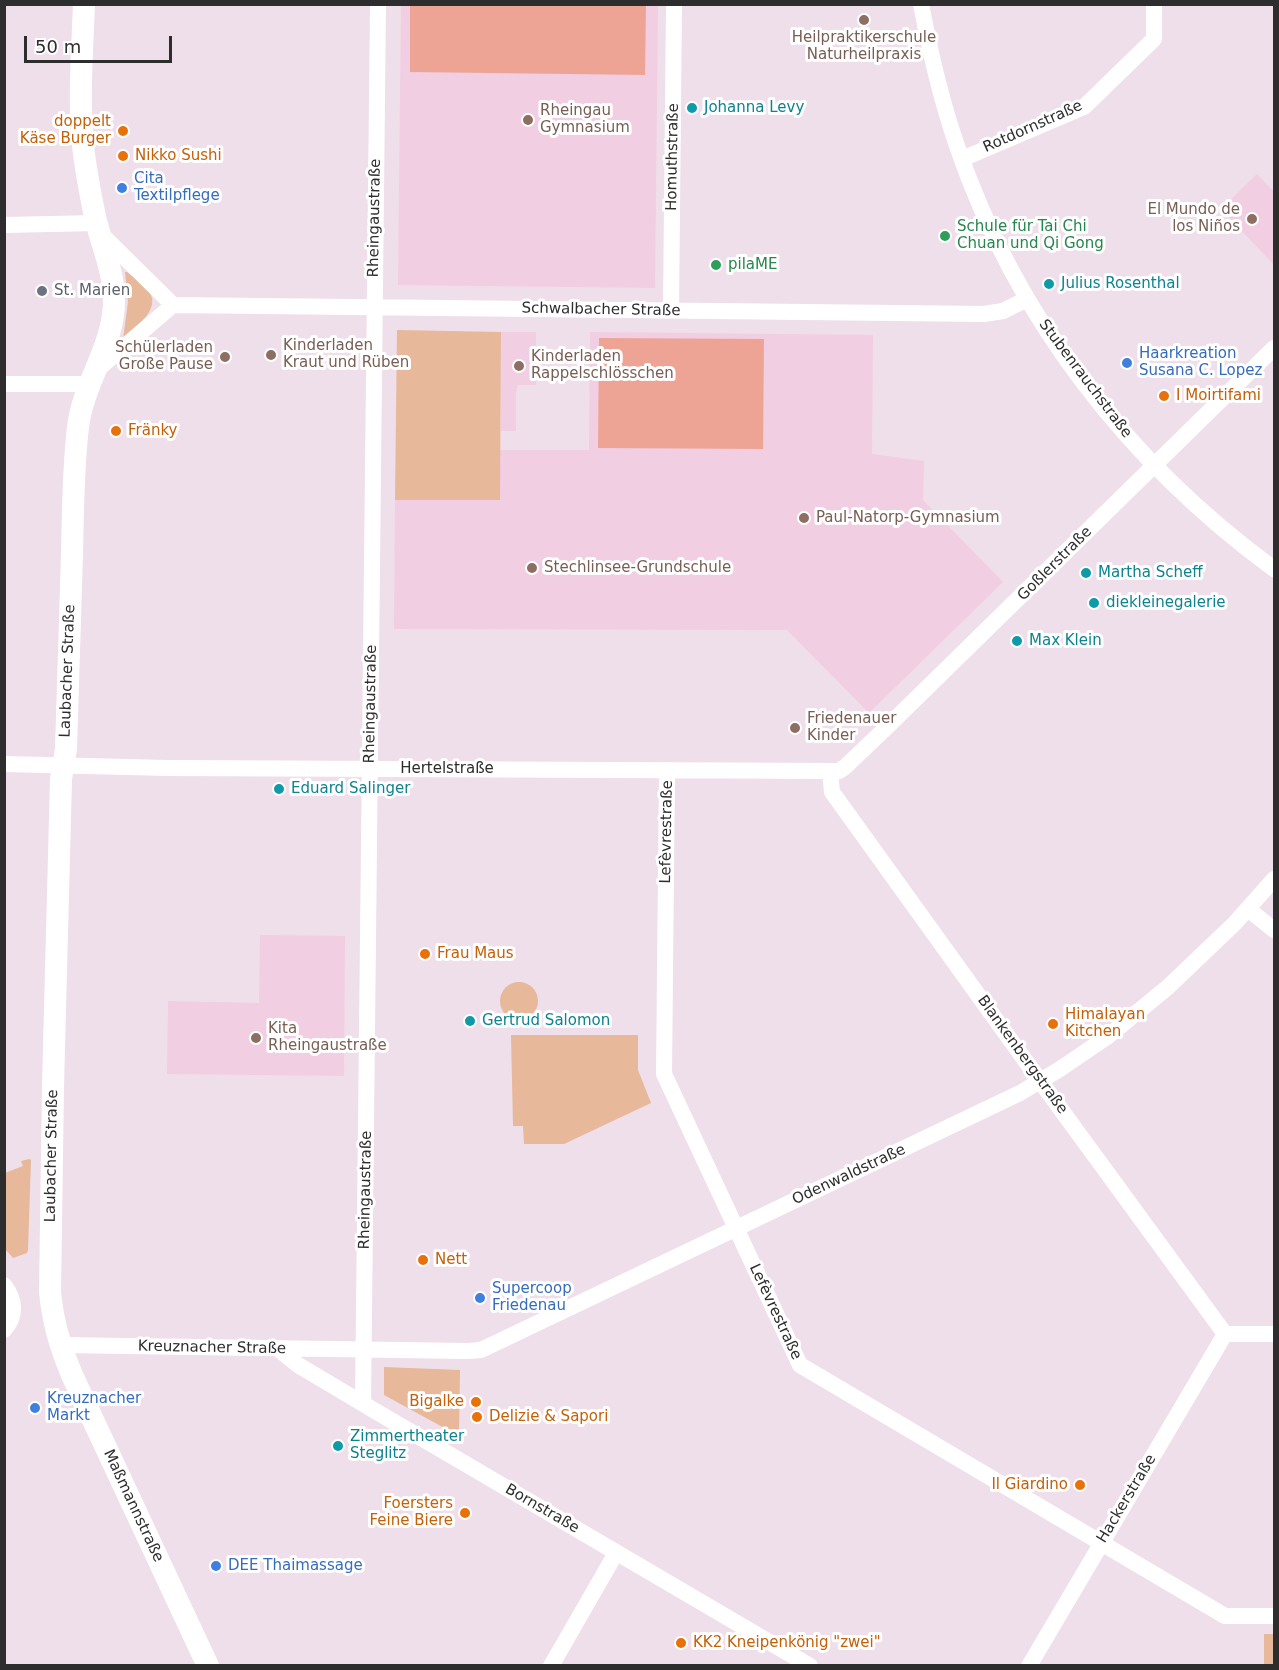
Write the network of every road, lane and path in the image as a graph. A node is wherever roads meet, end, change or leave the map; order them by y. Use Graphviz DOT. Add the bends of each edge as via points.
graph roads {
  1 [pos="84,4"];
  2 [pos="378,4"];
  3 [pos="674,4"];
  4 [pos="921,4"];
  5 [pos="1154,4"];
  6 [pos="962,159"];
  7 [pos="4,225"];
  8 [pos="98,228"];
  9 [pos="1027,298"];
  10 [pos="173,305"];
  11 [pos="375,308"];
  12 [pos="671,310"];
  13 [pos="1275,348"];
  14 [pos="93,378"];
  15 [pos="4,384"];
  16 [pos="1154,466"];
  17 [pos="1275,569"];
  18 [pos="4,764"];
  19 [pos="63,765"];
  20 [pos="370,769"];
  21 [pos="668,770"];
  22 [pos="830,772"];
  23 [pos="1275,879"];
  24 [pos="1248,909"];
  25 [pos="1275,930"];
  26 [pos="1040,1081"];
  27 [pos="736,1228"];
  28 [pos="4,1285"];
  29 [pos="4,1330"];
  30 [pos="1225,1334"];
  31 [pos="1275,1334"];
  32 [pos="60,1345"];
  33 [pos="277,1348"];
  34 [pos="365,1349"];
  35 [pos="363,1404"];
  36 [pos="1101,1543"];
  37 [pos="616,1553"];
  38 [pos="1275,1616"];
  39 [pos="208,1665"];
  40 [pos="551,1665"];
  41 [pos="810,1665"];
  42 [pos="1029,1665"];
  1 -- 8 [label="street, Laubacher Straße" via="81,107 85,164"];
  2 -- 11 [label="street, Rheingaustraße"];
  3 -- 12 [label="street, Homuthstraße"];
  4 -- 6 [label="street, Stubenrauchstraße" via="937,78"];
  5 -- 6 [label="street, Rotdornstraße" via="1154,39 1084,107"];
  6 -- 9 [label="street, Stubenrauchstraße" via="996,240"];
  7 -- 8 [label="street"];
  8 -- 10 [label="street"];
  8 -- 14 [label="street, Laubacher Straße" via="113,284 113,313"];
  9 -- 12 [label="street, Schwalbacher Straße" via="984,314"];
  9 -- 16 [label="street, Stubenrauchstraße" via="1101,406"];
  10 -- 11 [label="street, Schwalbacher Straße"];
  10 -- 14 [label="street"];
  11 -- 12 [label="street, Schwalbacher Straße"];
  11 -- 20 [label="street, Rheingaustraße"];
  13 -- 16 [label="street, Goßlerstraße"];
  14 -- 15 [label="street"];
  14 -- 19 [label="street, Laubacher Straße" via="78,425 74,476"];
  16 -- 17 [label="street, Stubenrauchstraße" via="1220,528"];
  16 -- 22 [label="street, Goßlerstraße" via="845,767"];
  18 -- 19 [label="street, Hertelstraße"];
  19 -- 20 [label="street, Hertelstraße"];
  19 -- 32 [label="street, Laubacher Straße" via="50,1271 52,1311"];
  20 -- 21 [label="street, Hertelstraße"];
  20 -- 34 [label="street, Rheingaustraße"];
  21 -- 22 [label="street, Hertelstraße"];
  21 -- 27 [label="street, Lefèvrestraße" via="664,1074"];
  22 -- 26 [label="street, Blankenbergstraße" via="832,792"];
  23 -- 24 [label="street, Odenwaldstraße"];
  24 -- 25 [label="street"];
  24 -- 26 [label="street, Odenwaldstraße" via="1168,987 1116,1030"];
  26 -- 27 [label="street, Odenwaldstraße"];
  26 -- 30 [label="street, Blankenbergstraße"];
  27 -- 34 [label="street, Odenwaldstraße" via="481,1350"];
  27 -- 36 [label="street, Lefèvrestraße" via="800,1365"];
  28 -- 29 [label="street" via="14,1310"];
  30 -- 31 [label="street"];
  30 -- 36 [label="street, Hackerstraße"];
  32 -- 33 [label="street, Kreuznacher Straße"];
  32 -- 39 [label="street, Maßmannstraße"];
  33 -- 34 [label="street, Kreuznacher Straße"];
  33 -- 35 [label="street, Bornstraße"];
  34 -- 35 [label="street, Rheingaustraße"];
  35 -- 37 [label="street, Bornstraße"];
  36 -- 38 [label="street, Lefèvrestraße" via="1225,1616"];
  36 -- 42 [label="street, Hackerstraße"];
  37 -- 40 [label="street"];
  37 -- 41 [label="street, Bornstraße"];
}
